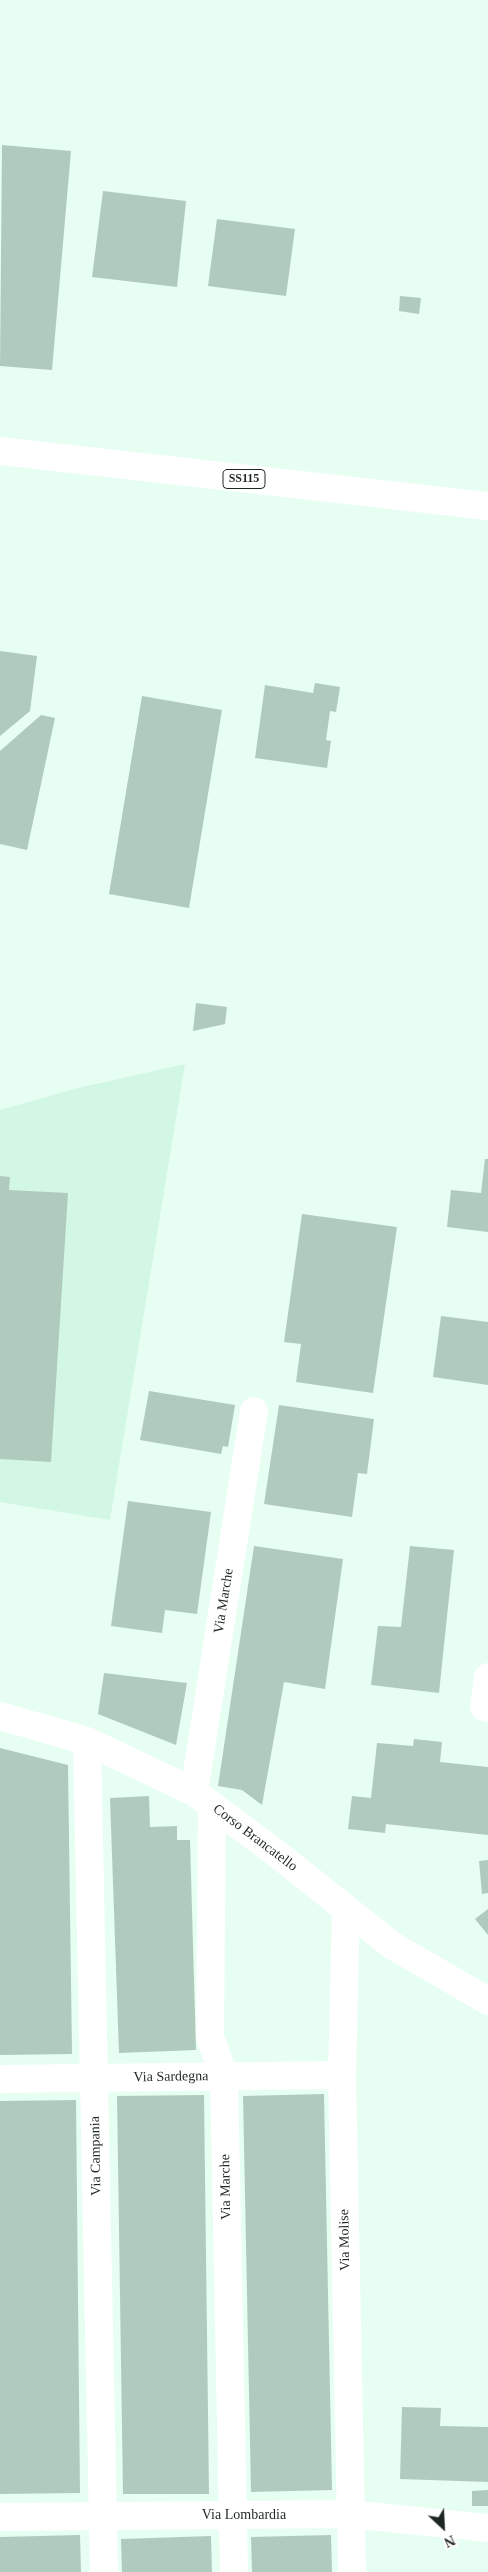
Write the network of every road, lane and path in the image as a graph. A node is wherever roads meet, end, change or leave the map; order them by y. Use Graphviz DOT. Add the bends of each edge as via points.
graph roads {
  1 [pos="0,451"];
  2 [pos="488,506"];
  3 [pos="254,1411"];
  4 [pos="488,1677"];
  5 [pos="488,1708"];
  6 [pos="0,1716"];
  7 [pos="88,1741"];
  8 [pos="203,1799"];
  9 [pos="346,1909"];
  10 [pos="488,2001"];
  11 [pos="342,2075"];
  12 [pos="224,2076"];
  13 [pos="94,2078"];
  14 [pos="0,2079"];
  15 [pos="349,2514"];
  16 [pos="103,2515"];
  17 [pos="233,2515"];
  18 [pos="0,2517"];
  19 [pos="488,2528"];
  20 [pos="104,2572"];
  21 [pos="234,2572"];
  22 [pos="352,2572"];
  1 -- 2 [label="street, SS115"];
  3 -- 8 [label="street, Via Marche"];
  4 -- 5 [label="street" via="484,1707"];
  6 -- 7 [label="street, Corso Brancatello"];
  7 -- 8 [label="street, Corso Brancatello"];
  7 -- 13 [label="street, Via Campania"];
  8 -- 9 [label="street, Corso Brancatello"];
  8 -- 12 [label="street, Via Marche" via="210,2038"];
  9 -- 10 [label="street, Corso Brancatello" via="393,1946"];
  9 -- 11 [label="street, Via Molise"];
  11 -- 12 [label="street, Via Sardegna"];
  11 -- 15 [label="street, Via Molise"];
  12 -- 13 [label="street, Via Sardegna"];
  12 -- 17 [label="street, Via Marche"];
  13 -- 14 [label="street, Via Sardegna"];
  13 -- 16 [label="street, Via Campania"];
  15 -- 17 [label="street, Via Lombardia"];
  15 -- 19 [label="street, Via Lombardia"];
  15 -- 22 [label="street, Via Molise"];
  16 -- 17 [label="street, Via Lombardia"];
  16 -- 18 [label="street, Via Lombardia"];
  16 -- 20 [label="street, Via Campania"];
  17 -- 21 [label="street, Via Marche"];
}
